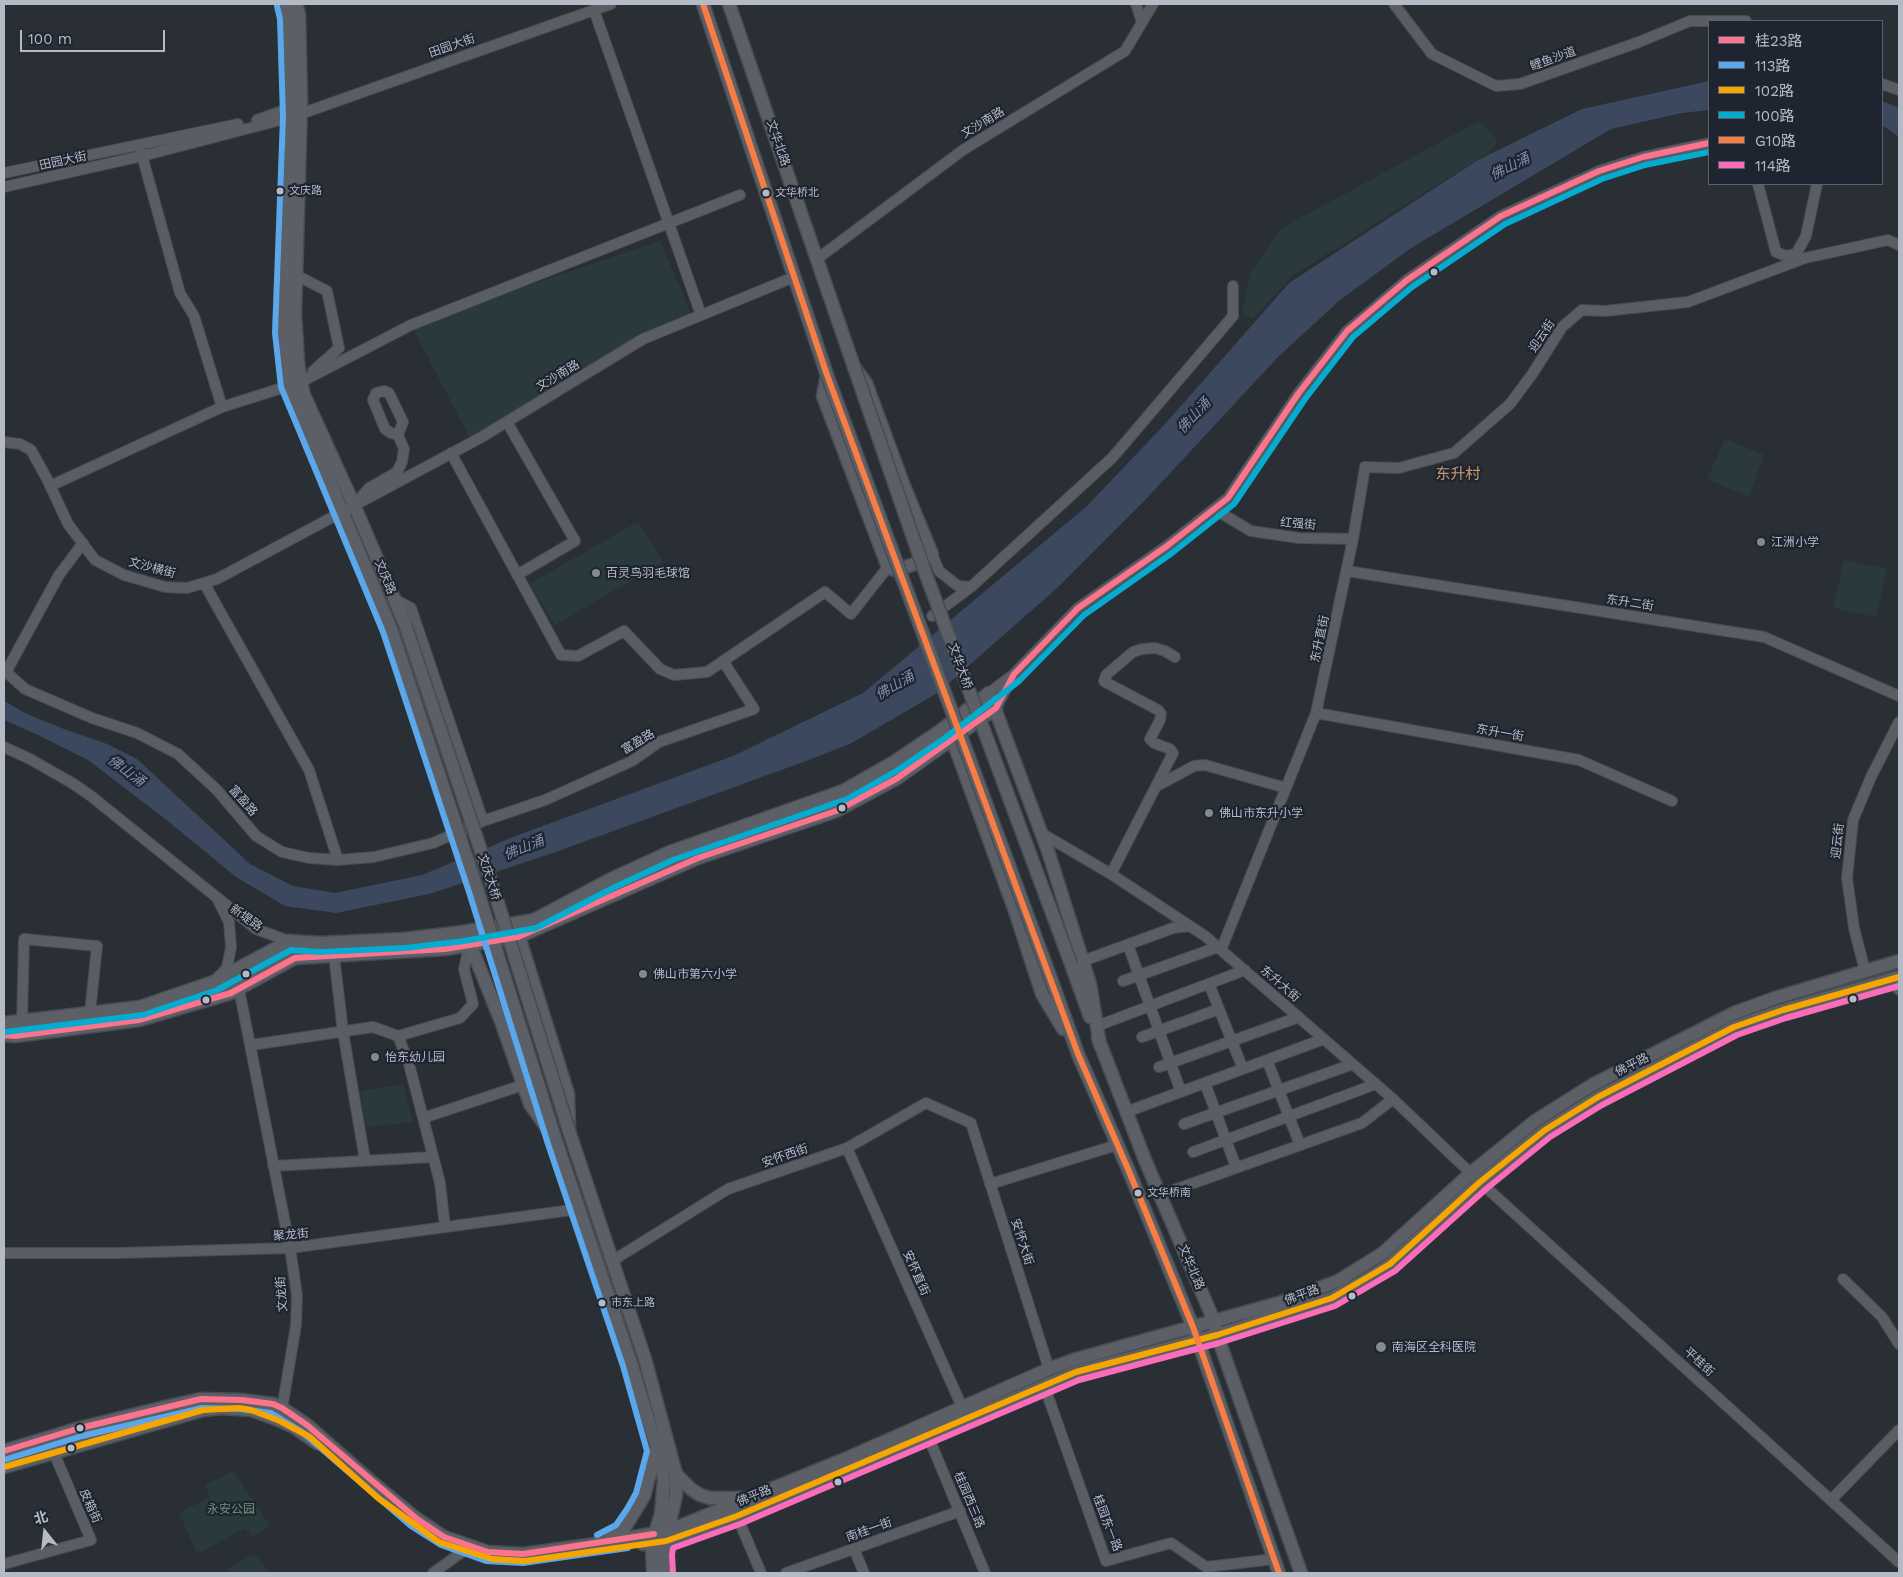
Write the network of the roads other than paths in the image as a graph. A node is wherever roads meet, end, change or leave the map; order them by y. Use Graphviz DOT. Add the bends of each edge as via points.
graph roads {
  1 [pos="286,4"];
  2 [pos="296,4"];
  3 [pos="611,4"];
  4 [pos="703,4"];
  5 [pos="729,4"];
  6 [pos="1136,4"];
  7 [pos="1153,4"];
  8 [pos="1394,4"];
  9 [pos="594,10"];
  10 [pos="1708,21"];
  11 [pos="1142,22"];
  12 [pos="1883,84"];
  13 [pos="1899,90"];
  14 [pos="295,112"];
  15 [pos="1708,143"];
  16 [pos="139,144"];
  17 [pos="142,156"];
  18 [pos="4,172"];
  19 [pos="1758,185"];
  20 [pos="1817,185"];
  21 [pos="4,186"];
  22 [pos="740,195"];
  23 [pos="669,224"];
  24 [pos="1899,245"];
  25 [pos="816,259"];
  26 [pos="296,275"];
  27 [pos="794,277"];
  28 [pos="1234,286"];
  29 [pos="701,315"];
  30 [pos="854,367"];
  31 [pos="827,375"];
  32 [pos="296,383"];
  33 [pos="222,407"];
  34 [pos="507,422"];
  35 [pos="398,434"];
  36 [pos="4,442"];
  37 [pos="451,453"];
  38 [pos="50,486"];
  39 [pos="349,508"];
  40 [pos="1214,509"];
  41 [pos="1353,539"];
  42 [pos="83,543"];
  43 [pos="932,554"];
  44 [pos="888,568"];
  45 [pos="1347,571"];
  46 [pos="517,575"];
  47 [pos="204,583"];
  48 [pos="971,587"];
  49 [pos="394,599"];
  50 [pos="932,616"];
  51 [pos="406,624"];
  52 [pos="391,629"];
  53 [pos="1175,657"];
  54 [pos="723,661"];
  55 [pos="5,671"];
  56 [pos="1014,674"];
  57 [pos="989,693"];
  58 [pos="1899,696"];
  59 [pos="996,708"];
  60 [pos="1316,712"];
  61 [pos="1899,722"];
  62 [pos="947,726"];
  63 [pos="952,739"];
  64 [pos="4,747"];
  65 [pos="1156,786"];
  66 [pos="1286,788"];
  67 [pos="1672,801"];
  68 [pos="483,821"];
  69 [pos="1041,833"];
  70 [pos="338,860"];
  71 [pos="1111,874"];
  72 [pos="217,897"];
  73 [pos="516,923"];
  74 [pos="1190,926"];
  75 [pos="466,932"];
  76 [pos="518,937"];
  77 [pos="288,941"];
  78 [pos="470,944"];
  79 [pos="1128,945"];
  80 [pos="1220,948"];
  81 [pos="334,956"];
  82 [pos="295,958"];
  83 [pos="1899,961"];
  84 [pos="1077,963"];
  85 [pos="1244,970"];
  86 [pos="234,971"];
  87 [pos="1865,971"];
  88 [pos="1139,975"];
  89 [pos="1895,978"];
  90 [pos="1123,981"];
  91 [pos="213,982"];
  92 [pos="1209,984"];
  93 [pos="239,989"];
  94 [pos="1899,990"];
  95 [pos="1150,1006"];
  96 [pos="1219,1009"];
  97 [pos="90,1013"];
  98 [pos="1299,1017"];
  99 [pos="22,1022"];
  100 [pos="4,1023"];
  101 [pos="1097,1026"];
  102 [pos="1159,1031"];
  103 [pos="343,1032"];
  104 [pos="4,1035"];
  105 [pos="398,1036"];
  106 [pos="1142,1037"];
  107 [pos="1324,1039"];
  108 [pos="1232,1042"];
  109 [pos="251,1045"];
  110 [pos="1100,1045"];
  111 [pos="1078,1054"];
  112 [pos="1267,1060"];
  113 [pos="1171,1063"];
  114 [pos="1353,1064"];
  115 [pos="1159,1067"];
  116 [pos="1243,1069"];
  117 [pos="1205,1083"];
  118 [pos="1376,1084"];
  119 [pos="523,1085"];
  120 [pos="1279,1090"];
  121 [pos="1181,1092"];
  122 [pos="1393,1099"];
  123 [pos="1126,1112"];
  124 [pos="1216,1113"];
  125 [pos="1289,1116"];
  126 [pos="423,1118"];
  127 [pos="971,1123"];
  128 [pos="1184,1124"];
  129 [pos="569,1132"];
  130 [pos="1226,1140"];
  131 [pos="556,1141"];
  132 [pos="1118,1145"];
  133 [pos="1300,1145"];
  134 [pos="847,1148"];
  135 [pos="1193,1152"];
  136 [pos="433,1156"];
  137 [pos="365,1160"];
  138 [pos="273,1166"];
  139 [pos="1236,1167"];
  140 [pos="1470,1173"];
  141 [pos="1480,1182"];
  142 [pos="990,1184"];
  143 [pos="1160,1195"];
  144 [pos="579,1209"];
  145 [pos="445,1227"];
  146 [pos="290,1248"];
  147 [pos="4,1253"];
  148 [pos="612,1261"];
  149 [pos="1843,1279"];
  150 [pos="1214,1321"];
  151 [pos="1194,1327"];
  152 [pos="1217,1335"];
  153 [pos="1198,1341"];
  154 [pos="1899,1344"];
  155 [pos="1049,1369"];
  156 [pos="1044,1386"];
  157 [pos="962,1407"];
  158 [pos="282,1408"];
  159 [pos="280,1421"];
  160 [pos="1899,1430"];
  161 [pos="928,1436"];
  162 [pos="4,1451"];
  163 [pos="656,1451"];
  164 [pos="54,1453"];
  165 [pos="4,1467"];
  166 [pos="676,1474"];
  167 [pos="750,1498"];
  168 [pos="1831,1500"];
  169 [pos="960,1510"];
  170 [pos="737,1516"];
  171 [pos="667,1536"];
  172 [pos="653,1539"];
  173 [pos="601,1543"];
  174 [pos="854,1549"];
  175 [pos="464,1550"];
  176 [pos="1274,1559"];
  177 [pos="1899,1562"];
  178 [pos="4,1564"];
  179 [pos="433,1573"];
  180 [pos="653,1573"];
  181 [pos="664,1573"];
  182 [pos="762,1573"];
  183 [pos="786,1573"];
  184 [pos="864,1573"];
  185 [pos="986,1573"];
  186 [pos="1279,1573"];
  187 [pos="1301,1573"];
  1 -- 14 [label="main road, 文庆路"];
  2 -- 14 [label="main road, 文庆路" via="299,14"];
  3 -- 9 [label="street, 田园大街"];
  4 -- 27 [label="main road"];
  5 -- 25 [label="main road, 文华北路"];
  6 -- 11 [label="street"];
  7 -- 11 [label="street, 文沙南路"];
  8 -- 10 [label="street, 鲤鱼沙道" via="1432,54 1496,86 1520,84 1690,21"];
  9 -- 14 [label="street, 田园大街"];
  9 -- 23 [label="street"];
  11 -- 25 [label="street, 文沙南路" via="1125,51 963,150"];
  12 -- 13 [label="street"];
  14 -- 16 [label="street, 田园大街"];
  14 -- 17 [label="street, 田园大街"];
  14 -- 26 [label="main road, 文庆路"];
  14 -- 32 [label="main road, 文庆路" via="284,333"];
  15 -- 40 [label="street, 新堤路" via="1643,157 1599,171 1501,216 1407,280 1347,330 1298,394 1228,498"];
  16 -- 17 [label="street"];
  16 -- 18 [label="street, 田园大街"];
  17 -- 21 [label="street, 田园大街"];
  17 -- 33 [label="street" via="180,293 194,316"];
  19 -- 20 [label="street" via="1776,252 1786,256 1796,254 1806,236"];
  22 -- 23 [label="street"];
  23 -- 29 [label="street"];
  23 -- 32 [label="street" via="411,325"];
  24 -- 41 [label="street, 迎云街" via="1888,240 1805,258 1688,302 1582,310 1562,327 1510,404 1454,453 1399,468 1365,467"];
  25 -- 30 [label="main road, 文华北路"];
  26 -- 32 [label="main road, 文庆路"];
  26 -- 32 [label="street" via="327,291 339,348"];
  27 -- 29 [label="street, 文沙南路"];
  27 -- 31 [label="main road"];
  28 -- 48 [label="street" via="1233,316 1114,456"];
  29 -- 34 [label="street, 文沙南路" via="642,339"];
  30 -- 43 [label="main road" via="866,383"];
  30 -- 84 [label="main road, 文华大桥, bridge" via="925,572"];
  31 -- 44 [label="main road" via="823,396"];
  31 -- 111 [label="main road, bridge"];
  32 -- 33 [label="street"];
  32 -- 39 [label="main road, 文庆路"];
  33 -- 38 [label="street"];
  34 -- 37 [label="street, 文沙南路"];
  34 -- 46 [label="street" via="576,540"];
  35 -- 39 [label="street" via="404,449 397,472 369,488"];
  36 -- 38 [label="street, 文沙横街" via="20,444 31,450"];
  37 -- 39 [label="street, 文沙南路"];
  37 -- 46 [label="street"];
  38 -- 42 [label="street, 文沙横街" via="68,524"];
  39 -- 47 [label="street, 文沙横街"];
  39 -- 49 [label="main road, 文庆路"];
  39 -- 52 [label="main road, 文庆路"];
  40 -- 41 [label="street, 红强街" via="1251,531 1299,538"];
  40 -- 56 [label="street, 新堤路" via="1078,608"];
  41 -- 45 [label="street"];
  42 -- 47 [label="street, 文沙横街" via="95,560 124,575 172,587 186,588"];
  42 -- 55 [label="street" via="59,575"];
  43 -- 44 [label="main road" via="912,565 895,570"];
  43 -- 48 [label="street" via="939,571 958,586"];
  44 -- 54 [label="street" via="852,614 825,592"];
  45 -- 58 [label="street, 东升二街" via="1764,637"];
  45 -- 60 [label="street, 东升直街"];
  46 -- 54 [label="street" via="561,655 578,656 624,630 660,669 674,675 707,672"];
  47 -- 70 [label="street" via="308,770"];
  48 -- 50 [label="street"];
  49 -- 51 [label="main road, 文庆路"];
  49 -- 68 [label="street" via="411,608"];
  51 -- 129 [label="main road, 文庆大桥, bridge"];
  52 -- 131 [label="main road, 文庆大桥, bridge"];
  53 -- 65 [label="street" via="1155,648 1133,652 1106,675 1104,681 1161,714 1150,739 1173,752"];
  54 -- 68 [label="street, 富盈路" via="754,709 659,742 632,761 545,800"];
  55 -- 70 [label="street, 富盈路" via="25,688 92,718 137,733 178,754 217,790 256,836 282,852"];
  56 -- 57 [label="street, 新堤路"];
  56 -- 59 [label="street, 新堤路"];
  57 -- 59 [label="main road"];
  57 -- 62 [label="main road, 新堤路"];
  59 -- 63 [label="main road, 新堤路"];
  59 -- 69 [label="main road"];
  60 -- 66 [label="street, 东升直街"];
  60 -- 67 [label="street, 东升一街" via="1579,760"];
  61 -- 87 [label="street, 迎云街" via="1853,820 1847,878 1854,928"];
  62 -- 63 [label="main road"];
  62 -- 73 [label="main road, 新堤路" via="843,792 670,852 534,920"];
  63 -- 76 [label="main road, 新堤路" via="896,779 836,811 698,858"];
  63 -- 111 [label="main road" via="1042,994"];
  64 -- 72 [label="street, 新堤路" via="85,792"];
  65 -- 66 [label="street" via="1194,766 1205,765"];
  65 -- 71 [label="street"];
  66 -- 80 [label="street, 东升直街"];
  68 -- 70 [label="street, 富盈路" via="433,843 374,857"];
  69 -- 71 [label="street, 东升大街"];
  69 -- 84 [label="main road"];
  71 -- 74 [label="street, 东升大街"];
  72 -- 77 [label="street, 新堤路" via="256,929"];
  72 -- 91 [label="street" via="229,922 231,947 227,968"];
  73 -- 75 [label="main road, 新堤路"];
  73 -- 76 [label="main road"];
  74 -- 79 [label="street" via="1173,928"];
  74 -- 80 [label="street, 东升大街"];
  75 -- 77 [label="main road, 新堤路" via="358,943"];
  75 -- 78 [label="street"];
  76 -- 78 [label="main road, 新堤路"];
  76 -- 129 [label="main road" via="568,1094"];
  77 -- 82 [label="main road"];
  77 -- 86 [label="main road"];
  78 -- 81 [label="main road, 新堤路"];
  78 -- 105 [label="street" via="464,969 473,1004 460,1018"];
  78 -- 119 [label="main road"];
  79 -- 84 [label="street"];
  79 -- 88 [label="street"];
  80 -- 85 [label="street, 东升大街"];
  80 -- 88 [label="street"];
  81 -- 82 [label="main road, 新堤路"];
  81 -- 103 [label="street"];
  82 -- 93 [label="main road, 新堤路"];
  83 -- 87 [label="main road, 佛平路"];
  84 -- 101 [label="main road" via="1090,984"];
  84 -- 110 [label="main road, 文华北路"];
  85 -- 92 [label="street"];
  85 -- 98 [label="street, 东升大街"];
  86 -- 91 [label="main road"];
  86 -- 93 [label="main road"];
  87 -- 140 [label="main road, 佛平路" via="1734,1013 1592,1085 1535,1121"];
  88 -- 90 [label="street"];
  88 -- 95 [label="street"];
  89 -- 94 [label="street"];
  89 -- 141 [label="main road, 佛平路" via="1734,1027 1598,1097 1545,1130"];
  91 -- 97 [label="main road" via="140,1007"];
  92 -- 95 [label="street"];
  92 -- 96 [label="street"];
  93 -- 104 [label="main road, 新堤路" via="139,1020"];
  93 -- 109 [label="street, 文龙街"];
  95 -- 101 [label="street"];
  95 -- 102 [label="street"];
  96 -- 102 [label="street"];
  96 -- 108 [label="street"];
  97 -- 99 [label="main road"];
  97 -- 99 [label="street" via="97,946 24,939"];
  98 -- 107 [label="street, 东升大街"];
  98 -- 108 [label="street"];
  99 -- 100 [label="main road"];
  101 -- 110 [label="main road"];
  102 -- 106 [label="street"];
  102 -- 113 [label="street"];
  103 -- 105 [label="street" via="373,1027"];
  103 -- 109 [label="street"];
  103 -- 137 [label="street"];
  105 -- 126 [label="street"];
  107 -- 112 [label="street"];
  107 -- 114 [label="street, 东升大街"];
  108 -- 113 [label="street"];
  108 -- 116 [label="street"];
  109 -- 138 [label="street, 文龙街"];
  110 -- 123 [label="main road, 文华北路"];
  111 -- 132 [label="main road"];
  112 -- 116 [label="street"];
  112 -- 120 [label="street"];
  113 -- 115 [label="street"];
  113 -- 121 [label="street"];
  114 -- 118 [label="street, 东升大街"];
  114 -- 120 [label="street"];
  116 -- 117 [label="street"];
  117 -- 121 [label="street"];
  117 -- 124 [label="street"];
  118 -- 122 [label="street, 东升大街"];
  118 -- 125 [label="street"];
  119 -- 126 [label="street"];
  119 -- 131 [label="main road" via="530,1104"];
  120 -- 124 [label="street"];
  120 -- 125 [label="street"];
  121 -- 123 [label="street"];
  122 -- 133 [label="street" via="1362,1123"];
  122 -- 140 [label="street, 东升大街"];
  123 -- 143 [label="main road, 文华北路"];
  124 -- 128 [label="street"];
  124 -- 130 [label="street"];
  125 -- 130 [label="street"];
  125 -- 133 [label="street"];
  126 -- 136 [label="street"];
  127 -- 134 [label="street, 安怀西街" via="926,1103"];
  127 -- 142 [label="street, 安怀大街"];
  129 -- 148 [label="main road"];
  130 -- 135 [label="street"];
  130 -- 139 [label="street"];
  131 -- 144 [label="main road"];
  132 -- 142 [label="street"];
  132 -- 151 [label="main road"];
  133 -- 139 [label="street"];
  134 -- 148 [label="street, 安怀西街" via="728,1189"];
  134 -- 157 [label="street, 安怀直街"];
  136 -- 137 [label="street"];
  136 -- 145 [label="street"];
  137 -- 138 [label="street"];
  138 -- 146 [label="street, 文龙街"];
  139 -- 143 [label="street"];
  140 -- 141 [label="street, 东升大街"];
  140 -- 150 [label="main road, 佛平路" via="1383,1253 1359,1270 1279,1303"];
  141 -- 152 [label="main road, 佛平路" via="1390,1264 1365,1280 1332,1298"];
  141 -- 168 [label="street, 平桂街"];
  142 -- 155 [label="street, 安怀大街"];
  143 -- 150 [label="main road, 文华北路"];
  144 -- 145 [label="street, 聚龙街"];
  144 -- 163 [label="main road"];
  145 -- 146 [label="street, 聚龙街"];
  146 -- 147 [label="street, 聚龙街"];
  146 -- 158 [label="street, 文龙街" via="296,1325"];
  148 -- 166 [label="main road" via="645,1359"];
  149 -- 154 [label="street" via="1882,1317"];
  150 -- 151 [label="main road, 佛平路"];
  150 -- 152 [label="main road, 文华北路"];
  151 -- 153 [label="main road"];
  151 -- 155 [label="main road, 佛平路"];
  152 -- 153 [label="main road, 佛平路"];
  152 -- 187 [label="main road, 文华北路"];
  153 -- 156 [label="main road, 佛平路" via="1076,1372"];
  153 -- 176 [label="main road"];
  155 -- 157 [label="main road, 佛平路"];
  156 -- 161 [label="main road, 佛平路"];
  156 -- 176 [label="street, 桂园东一路" via="1106,1561 1172,1543 1206,1567"];
  157 -- 167 [label="main road, 佛平路"];
  158 -- 159 [label="street, 文龙街"];
  158 -- 162 [label="main road" via="242,1400 201,1399 80,1428"];
  158 -- 173 [label="main road" via="308,1425 373,1483 444,1537 488,1552 523,1554"];
  159 -- 164 [label="main road" via="239,1408 203,1410"];
  159 -- 175 [label="main road" via="310,1437 378,1498 439,1542"];
  160 -- 168 [label="street"];
  161 -- 169 [label="street, 桂园西三路"];
  161 -- 170 [label="main road, 佛平路"];
  163 -- 172 [label="main road" via="664,1480"];
  163 -- 173 [label="main road" via="649,1484 637,1508 622,1532"];
  164 -- 165 [label="main road"];
  164 -- 178 [label="street, 皮箱街" via="92,1540"];
  166 -- 167 [label="main road" via="700,1495"];
  166 -- 171 [label="main road" via="676,1495"];
  167 -- 171 [label="main road, 佛平路"];
  168 -- 177 [label="street, 平桂街"];
  169 -- 174 [label="street, 南桂一街"];
  169 -- 185 [label="street, 桂园西三路"];
  170 -- 171 [label="main road, 佛平路"];
  170 -- 182 [label="street"];
  171 -- 172 [label="main road, 佛平路"];
  171 -- 181 [label="main road" via="663,1554"];
  172 -- 173 [label="main road"];
  172 -- 175 [label="main road" via="525,1561 492,1559"];
  172 -- 180 [label="main road"];
  174 -- 183 [label="street, 南桂一街"];
  174 -- 184 [label="street"];
  175 -- 179 [label="street"];
  176 -- 186 [label="main road"];
}
